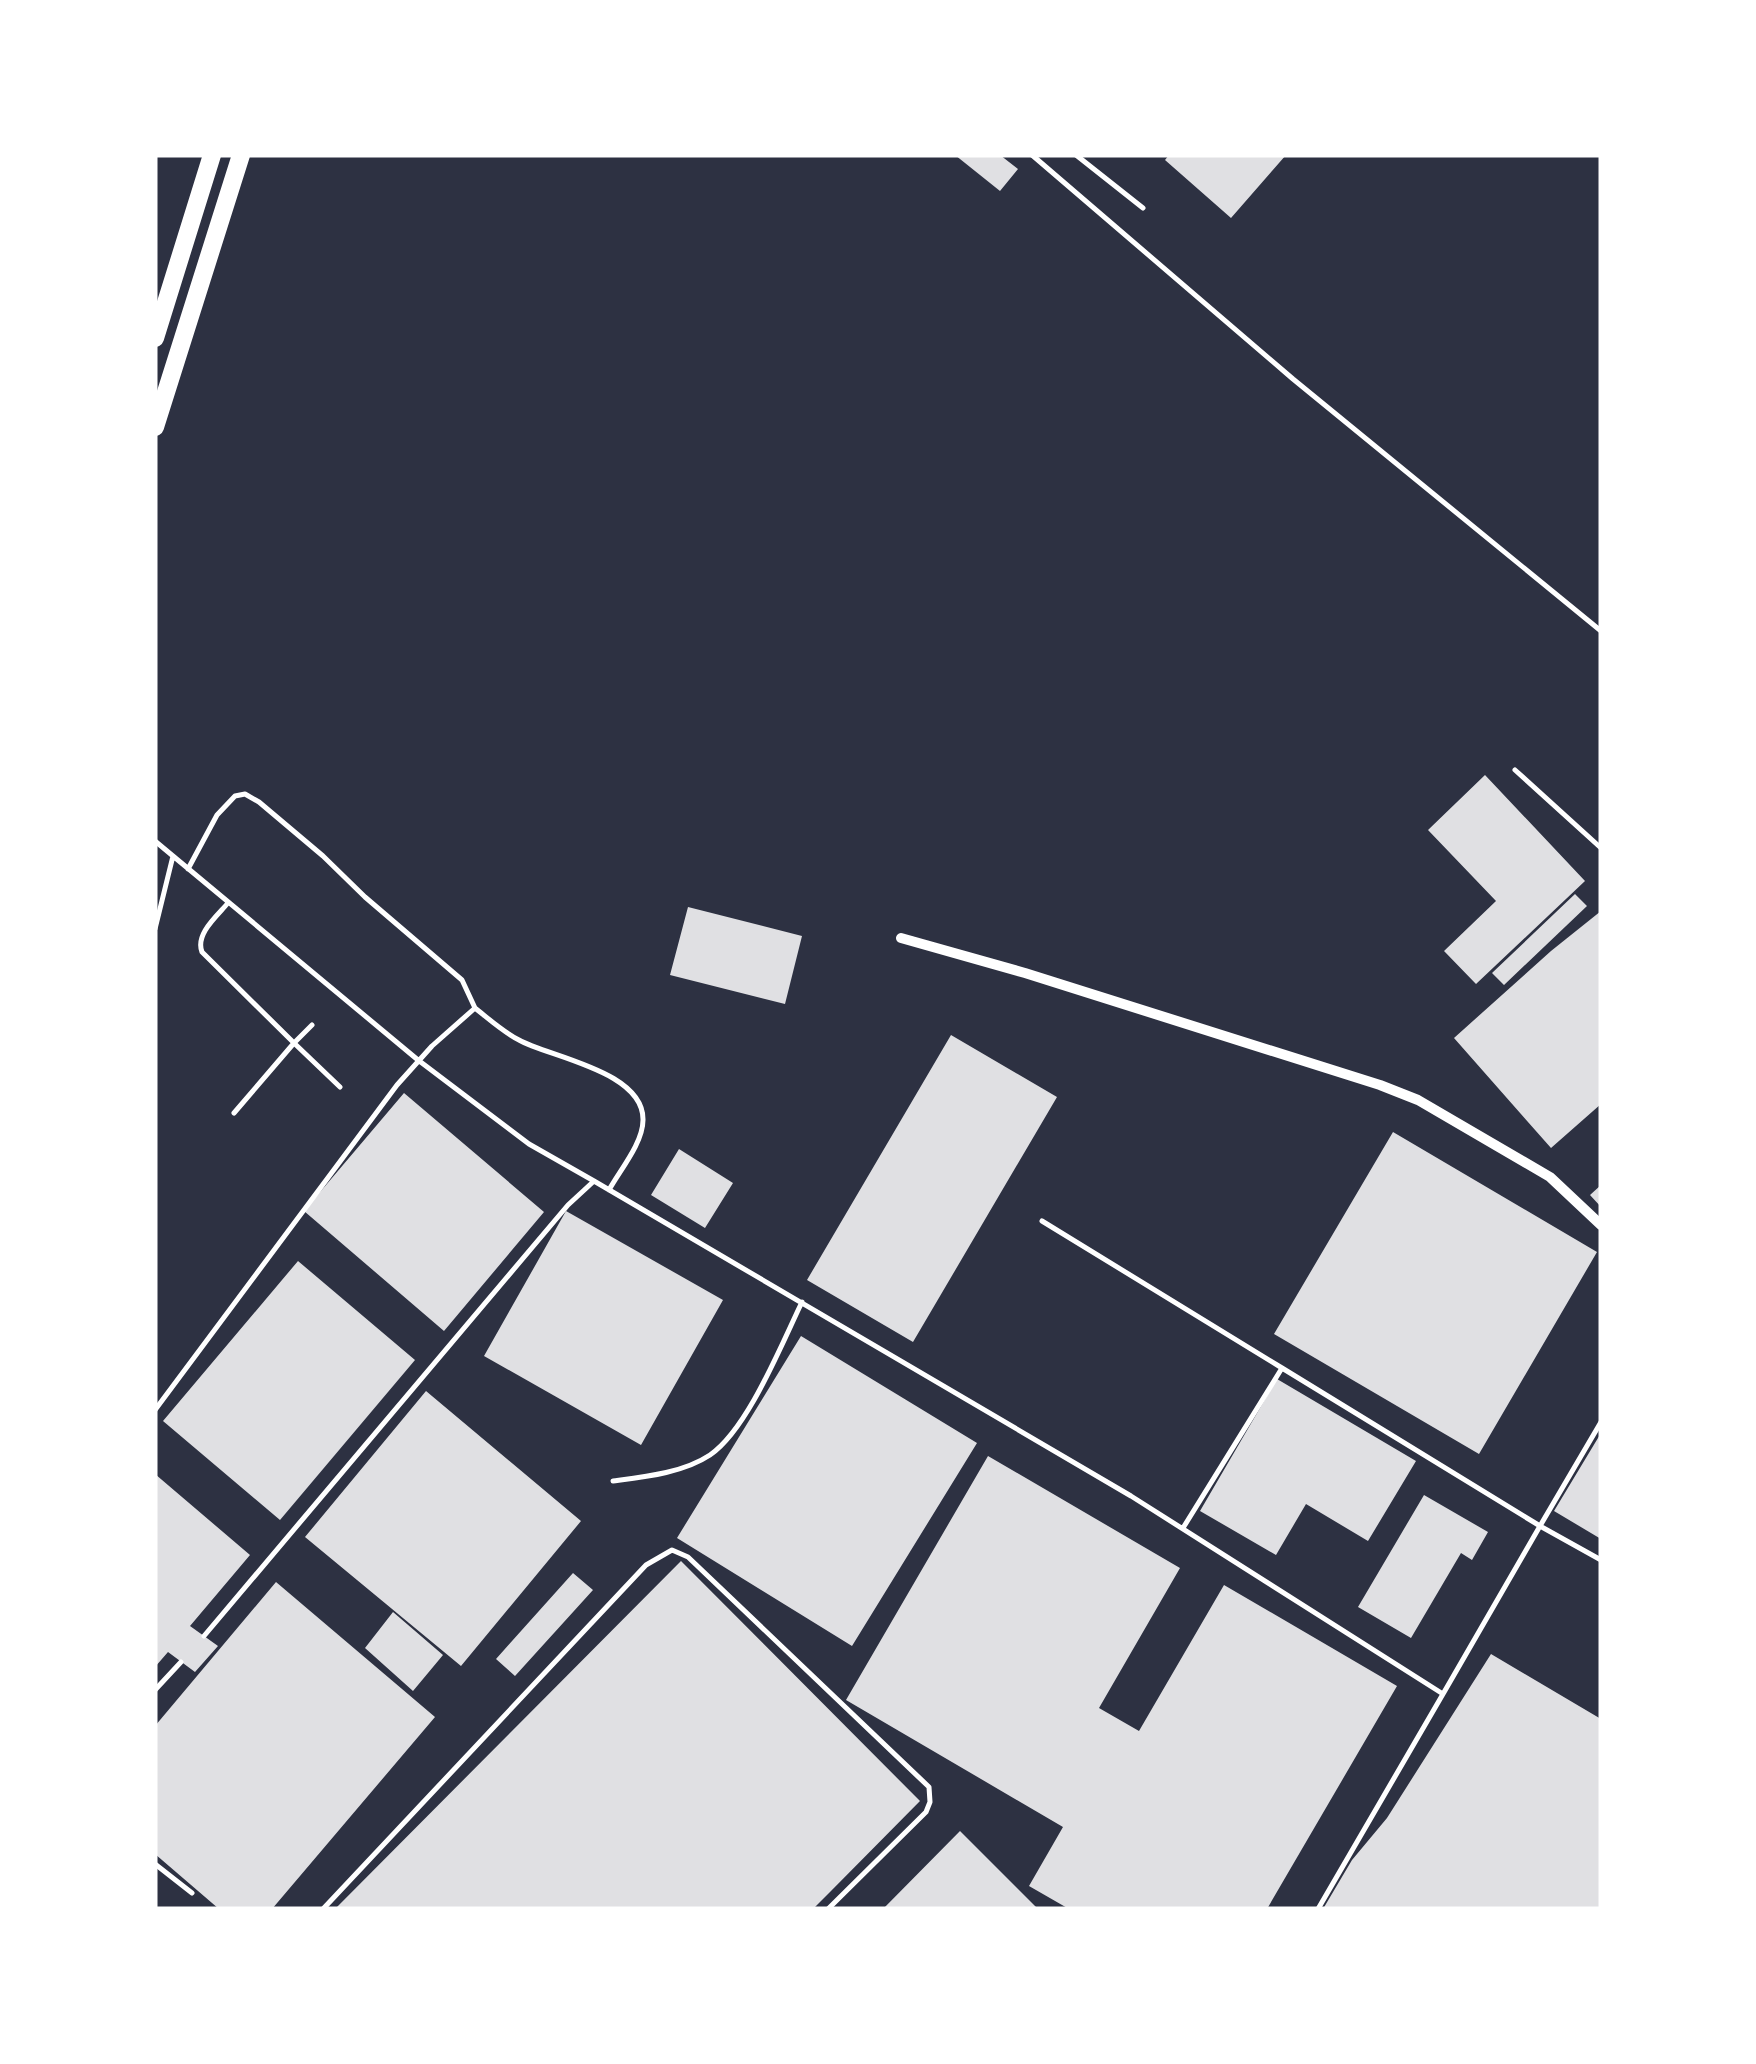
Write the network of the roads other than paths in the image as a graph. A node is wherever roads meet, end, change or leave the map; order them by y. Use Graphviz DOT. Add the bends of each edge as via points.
graph roads {
  1 [pos="212,155"];
  2 [pos="240,155"];
  3 [pos="1032,155"];
  4 [pos="1076,155"];
  5 [pos="1143,208"];
  6 [pos="155,338"];
  7 [pos="155,427"];
  8 [pos="1601,631"];
  9 [pos="1515,770"];
  10 [pos="155,841"];
  11 [pos="1601,848"];
  12 [pos="173,856"];
  13 [pos="188,869"];
  14 [pos="228,902"];
  15 [pos="155,928"];
  16 [pos="901,938"];
  17 [pos="475,1008"];
  18 [pos="312,1025"];
  19 [pos="294,1044"];
  20 [pos="418,1060"];
  21 [pos="340,1087"];
  22 [pos="234,1113"];
  23 [pos="594,1182"];
  24 [pos="609,1190"];
  25 [pos="1042,1220"];
  26 [pos="1601,1224"];
  27 [pos="802,1302"];
  28 [pos="1282,1368"];
  29 [pos="155,1410"];
  30 [pos="1601,1422"];
  31 [pos="613,1481"];
  32 [pos="1540,1526"];
  33 [pos="1183,1528"];
  34 [pos="1601,1560"];
  35 [pos="204,1636"];
  36 [pos="181,1662"];
  37 [pos="155,1690"];
  38 [pos="1443,1694"];
  39 [pos="155,1864"];
  40 [pos="192,1893"];
  41 [pos="323,1909"];
  42 [pos="828,1909"];
  43 [pos="1318,1909"];
  1 -- 6 [label="highway"];
  2 -- 7 [label="highway"];
  3 -- 8 [label="lane"];
  4 -- 5 [label="lane"];
  9 -- 11 [label="lane"];
  10 -- 12 [label="lane"];
  12 -- 13 [label="lane"];
  12 -- 15 [label="lane"];
  13 -- 14 [label="lane"];
  13 -- 17 [label="lane" via="217,815 245,794 462,980"];
  14 -- 19 [label="lane" via="202,936 202,952"];
  14 -- 20 [label="lane"];
  16 -- 26 [label="street" via="1418,1100 1550,1177"];
  17 -- 20 [label="lane"];
  17 -- 24 [label="lane" via="518,1040 611,1077 634,1098 644,1118"];
  18 -- 19 [label="lane"];
  19 -- 21 [label="lane"];
  19 -- 22 [label="lane"];
  20 -- 23 [label="lane" via="529,1144"];
  20 -- 29 [label="lane"];
  23 -- 24 [label="lane"];
  23 -- 35 [label="lane"];
  24 -- 27 [label="lane"];
  25 -- 28 [label="lane"];
  27 -- 31 [label="lane" via="754,1403 711,1455 662,1474"];
  27 -- 33 [label="lane"];
  28 -- 32 [label="lane"];
  28 -- 33 [label="lane"];
  30 -- 32 [label="lane"];
  32 -- 34 [label="lane"];
  32 -- 38 [label="lane"];
  33 -- 38 [label="lane"];
  36 -- 37 [label="lane"];
  38 -- 43 [label="lane"];
  39 -- 40 [label="lane"];
  41 -- 42 [label="lane" via="646,1565 672,1550 930,1787 926,1812"];
}
